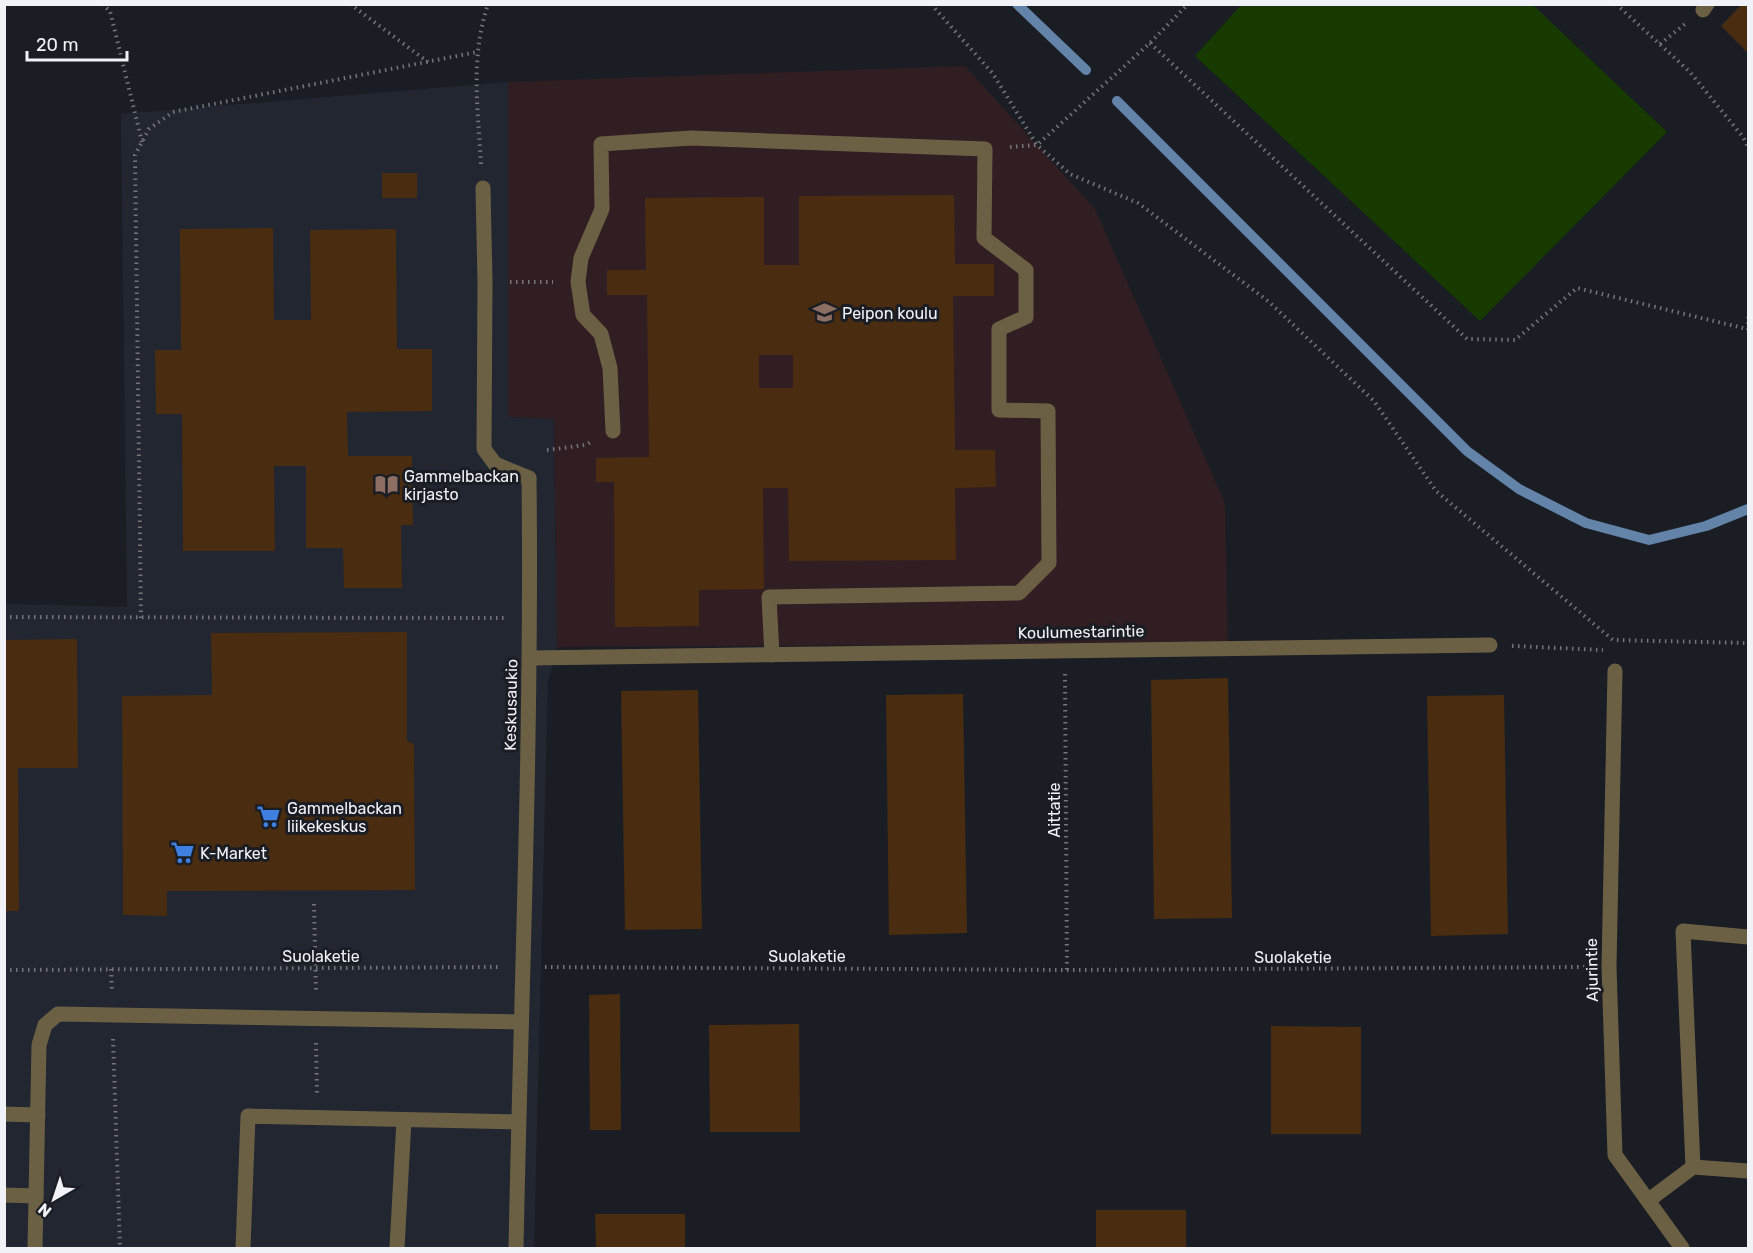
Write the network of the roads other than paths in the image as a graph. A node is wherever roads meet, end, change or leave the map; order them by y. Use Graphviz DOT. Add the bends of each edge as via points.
graph roads {
  1 [pos="483,188"];
  2 [pos="613,431"];
  3 [pos="1490,645"];
  4 [pos="772,655"];
  5 [pos="530,658"];
  6 [pos="1615,671"];
  7 [pos="1749,937"];
  8 [pos="520,1022"];
  9 [pos="4,1114"];
  10 [pos="38,1115"];
  11 [pos="404,1120"];
  12 [pos="518,1122"];
  13 [pos="1693,1167"];
  14 [pos="1749,1171"];
  15 [pos="4,1195"];
  16 [pos="36,1196"];
  17 [pos="1649,1200"];
  18 [pos="35,1248"];
  19 [pos="243,1248"];
  20 [pos="397,1248"];
  21 [pos="516,1248"];
  22 [pos="1682,1248"];
  1 -- 5 [label="street, Keskusaukio" via="484,449 495,464 530,478"];
  2 -- 4 [label="street" via="610,368 600,334 583,315 578,282 581,258 602,209 602,144 691,138 985,148 984,238 1026,270 1026,317 999,329 999,410 1048,411 1049,563 1019,593 769,597"];
  3 -- 4 [label="street, Koulumestarintie"];
  4 -- 5 [label="street, Koulumestarintie"];
  5 -- 8 [label="street, Keskusaukio"];
  6 -- 17 [label="street, Ajurintie" via="1609,967 1616,1155"];
  7 -- 13 [label="street" via="1683,931"];
  8 -- 10 [label="street" via="58,1014 45,1025 39,1045"];
  8 -- 12 [label="street, Keskusaukio"];
  9 -- 10 [label="street"];
  10 -- 16 [label="street"];
  11 -- 12 [label="street"];
  11 -- 19 [label="street" via="248,1116"];
  11 -- 20 [label="street"];
  12 -- 21 [label="street, Keskusaukio"];
  13 -- 14 [label="street"];
  13 -- 17 [label="street"];
  15 -- 16 [label="street"];
  16 -- 18 [label="street"];
  17 -- 22 [label="street, Ajurintie"];
}
